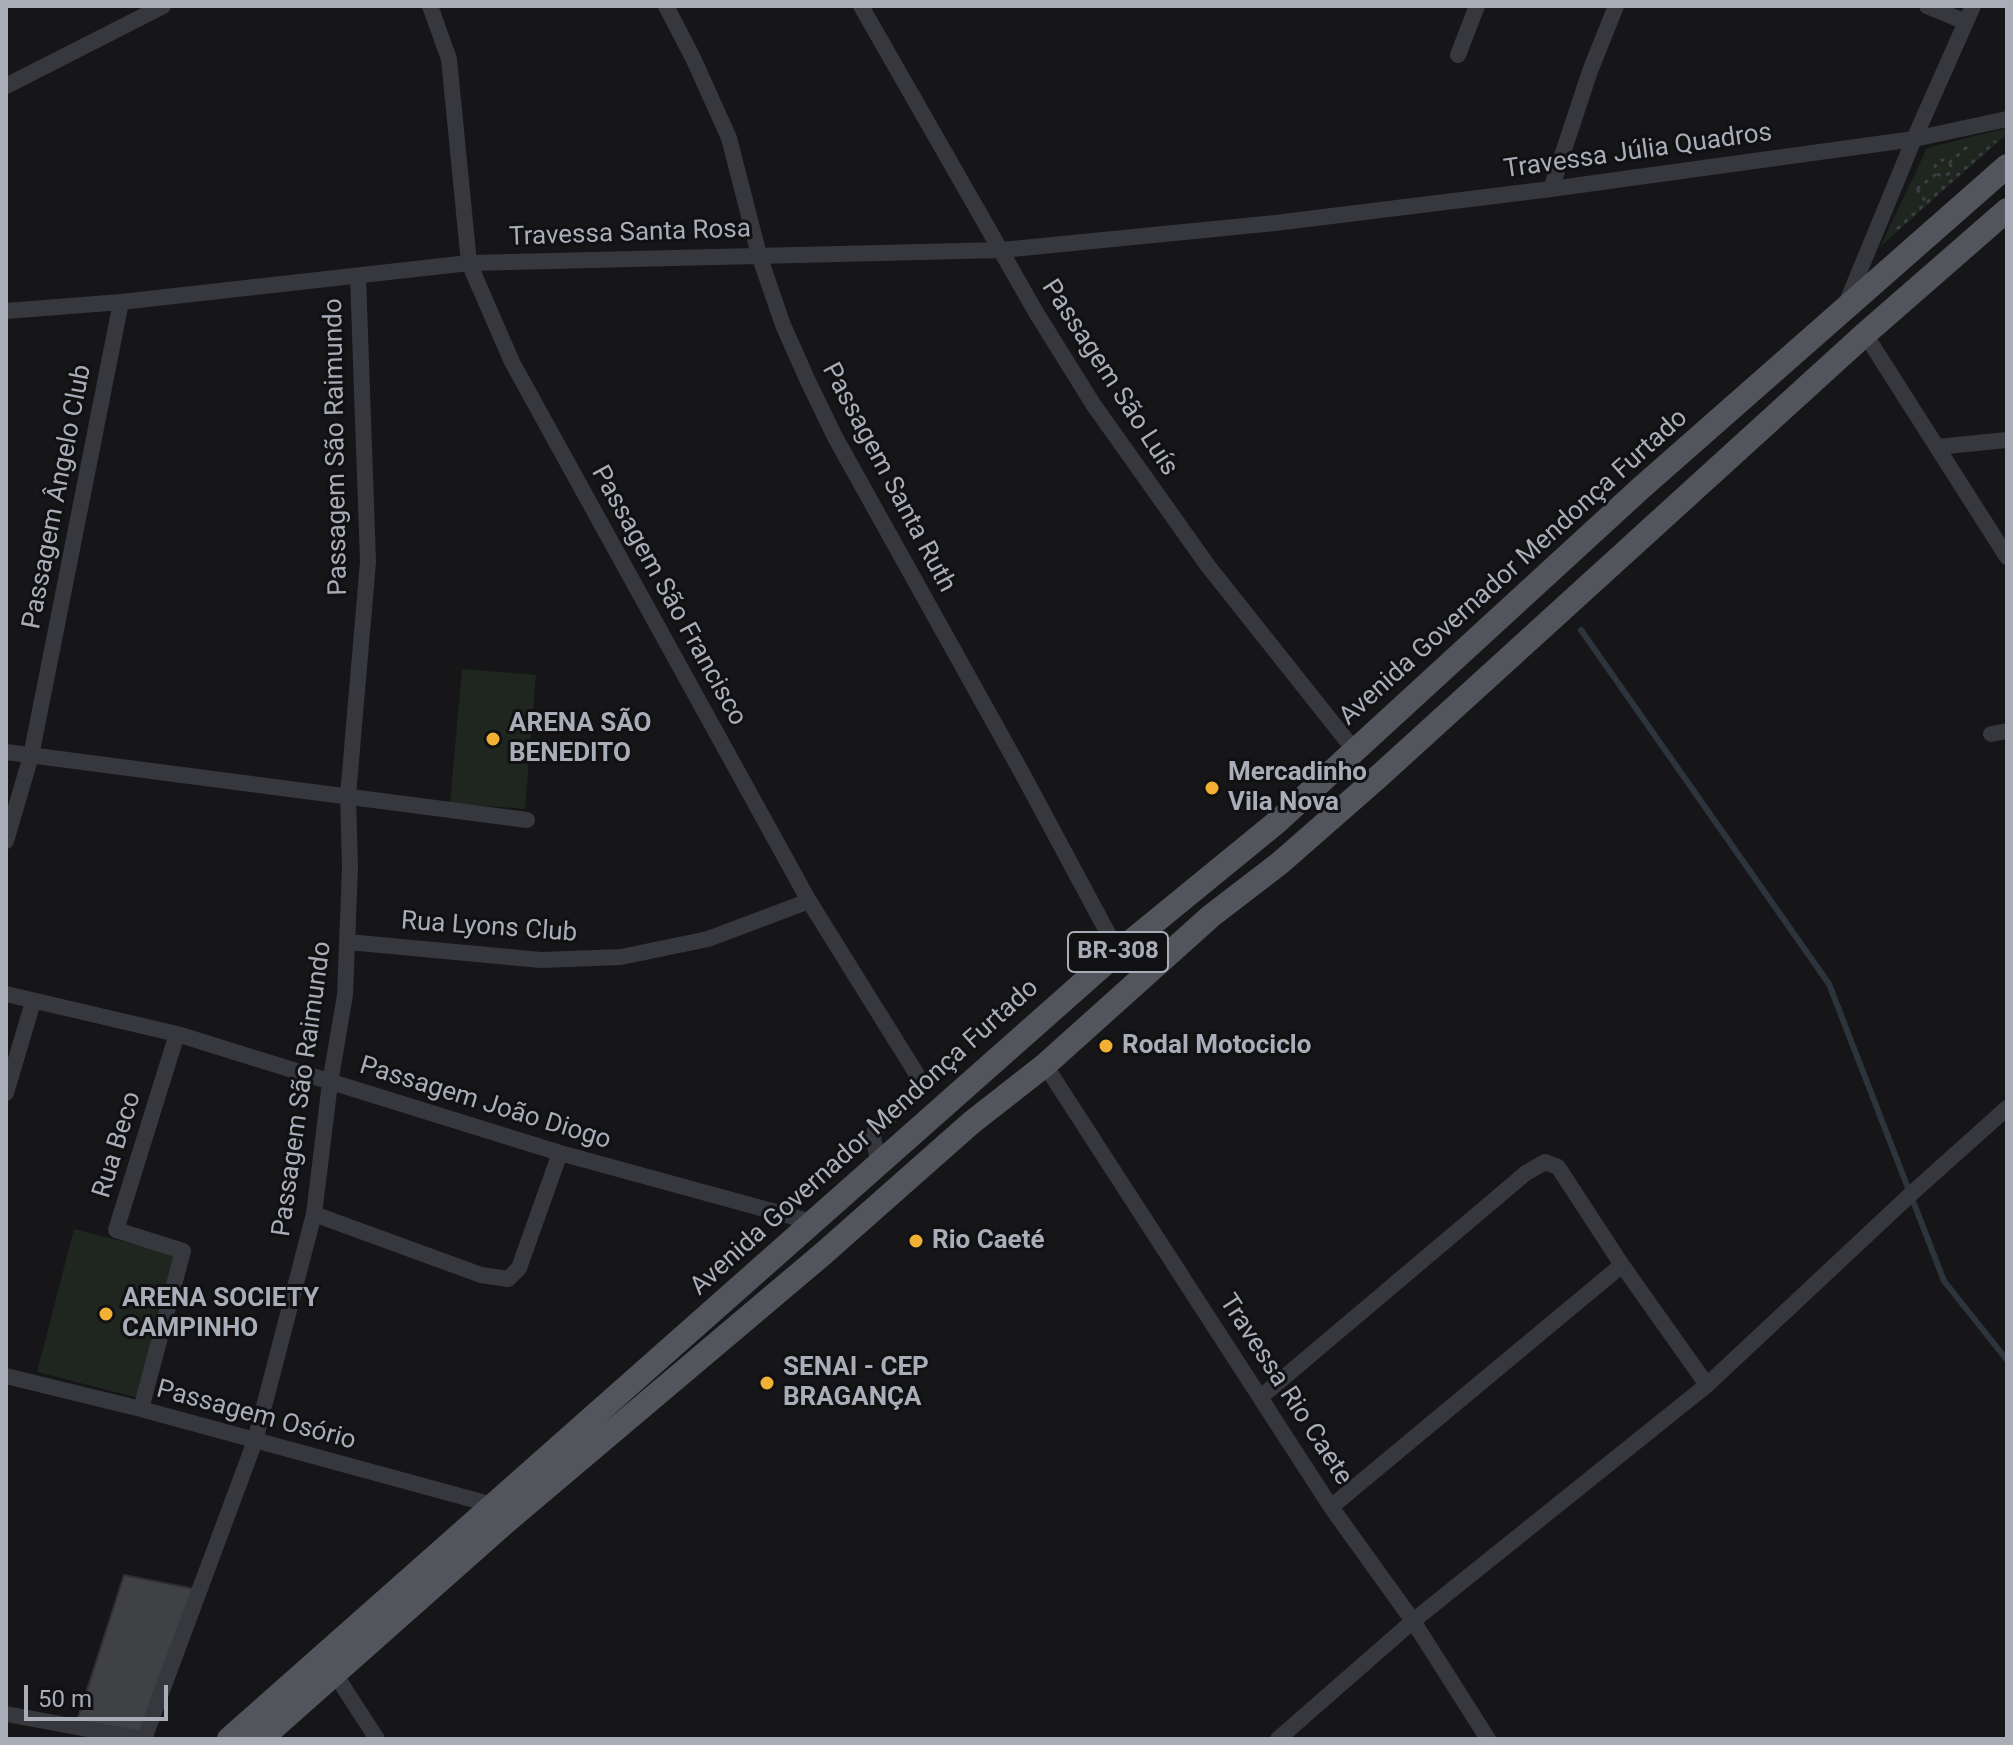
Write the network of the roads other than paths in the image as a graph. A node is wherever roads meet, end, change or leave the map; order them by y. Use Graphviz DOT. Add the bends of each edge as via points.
graph roads {
  1 [pos="163,6"];
  2 [pos="430,6"];
  3 [pos="666,6"];
  4 [pos="861,6"];
  5 [pos="1477,6"];
  6 [pos="1616,6"];
  7 [pos="1927,6"];
  8 [pos="1973,6"];
  9 [pos="1966,22"];
  10 [pos="1458,55"];
  11 [pos="6,86"];
  12 [pos="2007,119"];
  13 [pos="1914,139"];
  14 [pos="2007,166"];
  15 [pos="1551,189"];
  16 [pos="2007,210"];
  17 [pos="1256,225"];
  18 [pos="1002,250"];
  19 [pos="759,255"];
  20 [pos="469,263"];
  21 [pos="358,276"];
  22 [pos="121,302"];
  23 [pos="1844,309"];
  24 [pos="6,311"];
  25 [pos="1865,334"];
  26 [pos="2007,440"];
  27 [pos="1937,447"];
  28 [pos="2007,557"];
  29 [pos="1355,751"];
  30 [pos="6,752"];
  31 [pos="31,756"];
  32 [pos="348,796"];
  33 [pos="527,820"];
  34 [pos="6,841"];
  35 [pos="809,901"];
  36 [pos="348,942"];
  37 [pos="1118,952"];
  38 [pos="6,994"];
  39 [pos="33,1002"];
  40 [pos="177,1034"];
  41 [pos="1045,1065"];
  42 [pos="330,1083"];
  43 [pos="6,1093"];
  44 [pos="2007,1108"];
  45 [pos="560,1153"];
  46 [pos="879,1163"];
  47 [pos="314,1214"];
  48 [pos="812,1222"];
  49 [pos="1622,1265"];
  50 [pos="6,1376"];
  51 [pos="1707,1385"];
  52 [pos="1262,1396"];
  53 [pos="141,1409"];
  54 [pos="255,1441"];
  55 [pos="493,1505"];
  56 [pos="1331,1507"];
  57 [pos="1413,1621"];
  58 [pos="335,1674"];
  59 [pos="6,1714"];
  60 [pos="143,1739"];
  61 [pos="229,1739"];
  62 [pos="261,1739"];
  63 [pos="377,1739"];
  64 [pos="1278,1739"];
  65 [pos="1488,1739"];
  1 -- 11 [label="street"];
  2 -- 20 [label="street, Passagem São Francisco" via="449,59"];
  3 -- 19 [label="street, Passagem Santa Ruth" via="729,138"];
  4 -- 18 [label="street, Passagem São Luís"];
  5 -- 10 [label="street"];
  6 -- 15 [label="street"];
  7 -- 9 [label="street"];
  8 -- 9 [label="street"];
  9 -- 13 [label="street"];
  12 -- 13 [label="street, Travessa Júlia Quadros"];
  13 -- 15 [label="street, Travessa Júlia Quadros"];
  13 -- 23 [label="street"];
  14 -- 23 [label="main road, Avenida Governador Mendonça Furtado / BR-308"];
  15 -- 17 [label="street, Travessa Júlia Quadros"];
  16 -- 25 [label="main road, Avenida Governador Mendonça Furtado / BR-308"];
  17 -- 18 [label="street, Travessa Santa Rosa"];
  18 -- 19 [label="street, Travessa Santa Rosa"];
  18 -- 29 [label="street, Passagem São Luís" via="1085,391 1148,483"];
  19 -- 20 [label="street, Travessa Santa Rosa"];
  19 -- 37 [label="street, Passagem Santa Ruth" via="783,325 835,437"];
  20 -- 21 [label="street, Travessa Santa Rosa"];
  20 -- 35 [label="street, Passagem São Francisco" via="548,431"];
  21 -- 22 [label="street, Travessa Santa Rosa"];
  21 -- 32 [label="street, Passagem São Raimundo" via="368,562"];
  22 -- 24 [label="street, Travessa Santa Rosa"];
  22 -- 31 [label="street, Passagem Ângelo Club"];
  23 -- 29 [label="main road, Avenida Governador Mendonça Furtado / BR-308"];
  25 -- 27 [label="street"];
  25 -- 41 [label="main road, Avenida Governador Mendonça Furtado / BR-308" via="1468,696"];
  26 -- 27 [label="street"];
  27 -- 28 [label="street"];
  29 -- 37 [label="main road, Avenida Governador Mendonça Furtado / BR-308"];
  30 -- 31 [label="street"];
  31 -- 32 [label="street"];
  31 -- 34 [label="street, Passagem Ângelo Club"];
  32 -- 33 [label="street"];
  32 -- 36 [label="street, Passagem São Raimundo"];
  35 -- 36 [label="street, Rua Lyons Club" via="708,939 621,957 541,960"];
  35 -- 46 [label="street, Passagem São Francisco" via="919,1082 915,1095 875,1130"];
  36 -- 42 [label="street, Passagem São Raimundo"];
  37 -- 46 [label="main road, Avenida Governador Mendonça Furtado / BR-308"];
  38 -- 39 [label="street, Passagem João Diogo"];
  39 -- 40 [label="street, Passagem João Diogo"];
  39 -- 43 [label="street"];
  40 -- 42 [label="street, Passagem João Diogo"];
  40 -- 53 [label="street, Rua Beco" via="116,1230 183,1251"];
  41 -- 52 [label="street, Travessa Rio Caete"];
  41 -- 58 [label="main road, Avenida Governador Mendonça Furtado / BR-308" via="508,1520"];
  42 -- 45 [label="street, Passagem João Diogo"];
  42 -- 47 [label="street, Passagem São Raimundo"];
  44 -- 51 [label="street"];
  45 -- 47 [label="street" via="519,1268 508,1279 481,1275"];
  45 -- 48 [label="street, Passagem João Diogo"];
  46 -- 48 [label="main road, Avenida Governador Mendonça Furtado / BR-308"];
  47 -- 54 [label="street, Passagem São Raimundo"];
  48 -- 55 [label="main road, Avenida Governador Mendonça Furtado / BR-308"];
  49 -- 51 [label="street"];
  49 -- 52 [label="street" via="1558,1167 1539,1163"];
  49 -- 56 [label="street"];
  50 -- 53 [label="street, Passagem Osório"];
  51 -- 57 [label="street"];
  52 -- 56 [label="street, Travessa Rio Caete"];
  53 -- 54 [label="street, Passagem Osório"];
  54 -- 55 [label="street, Passagem Osório"];
  54 -- 60 [label="street, Passagem São Raimundo"];
  55 -- 61 [label="main road, Avenida Governador Mendonça Furtado / BR-308"];
  56 -- 57 [label="street, Travessa Rio Caete"];
  57 -- 64 [label="street"];
  57 -- 65 [label="street, Travessa Rio Caete"];
  58 -- 62 [label="main road, Avenida Governador Mendonça Furtado / BR-308"];
  58 -- 63 [label="street"];
  59 -- 60 [label="street"];
}
